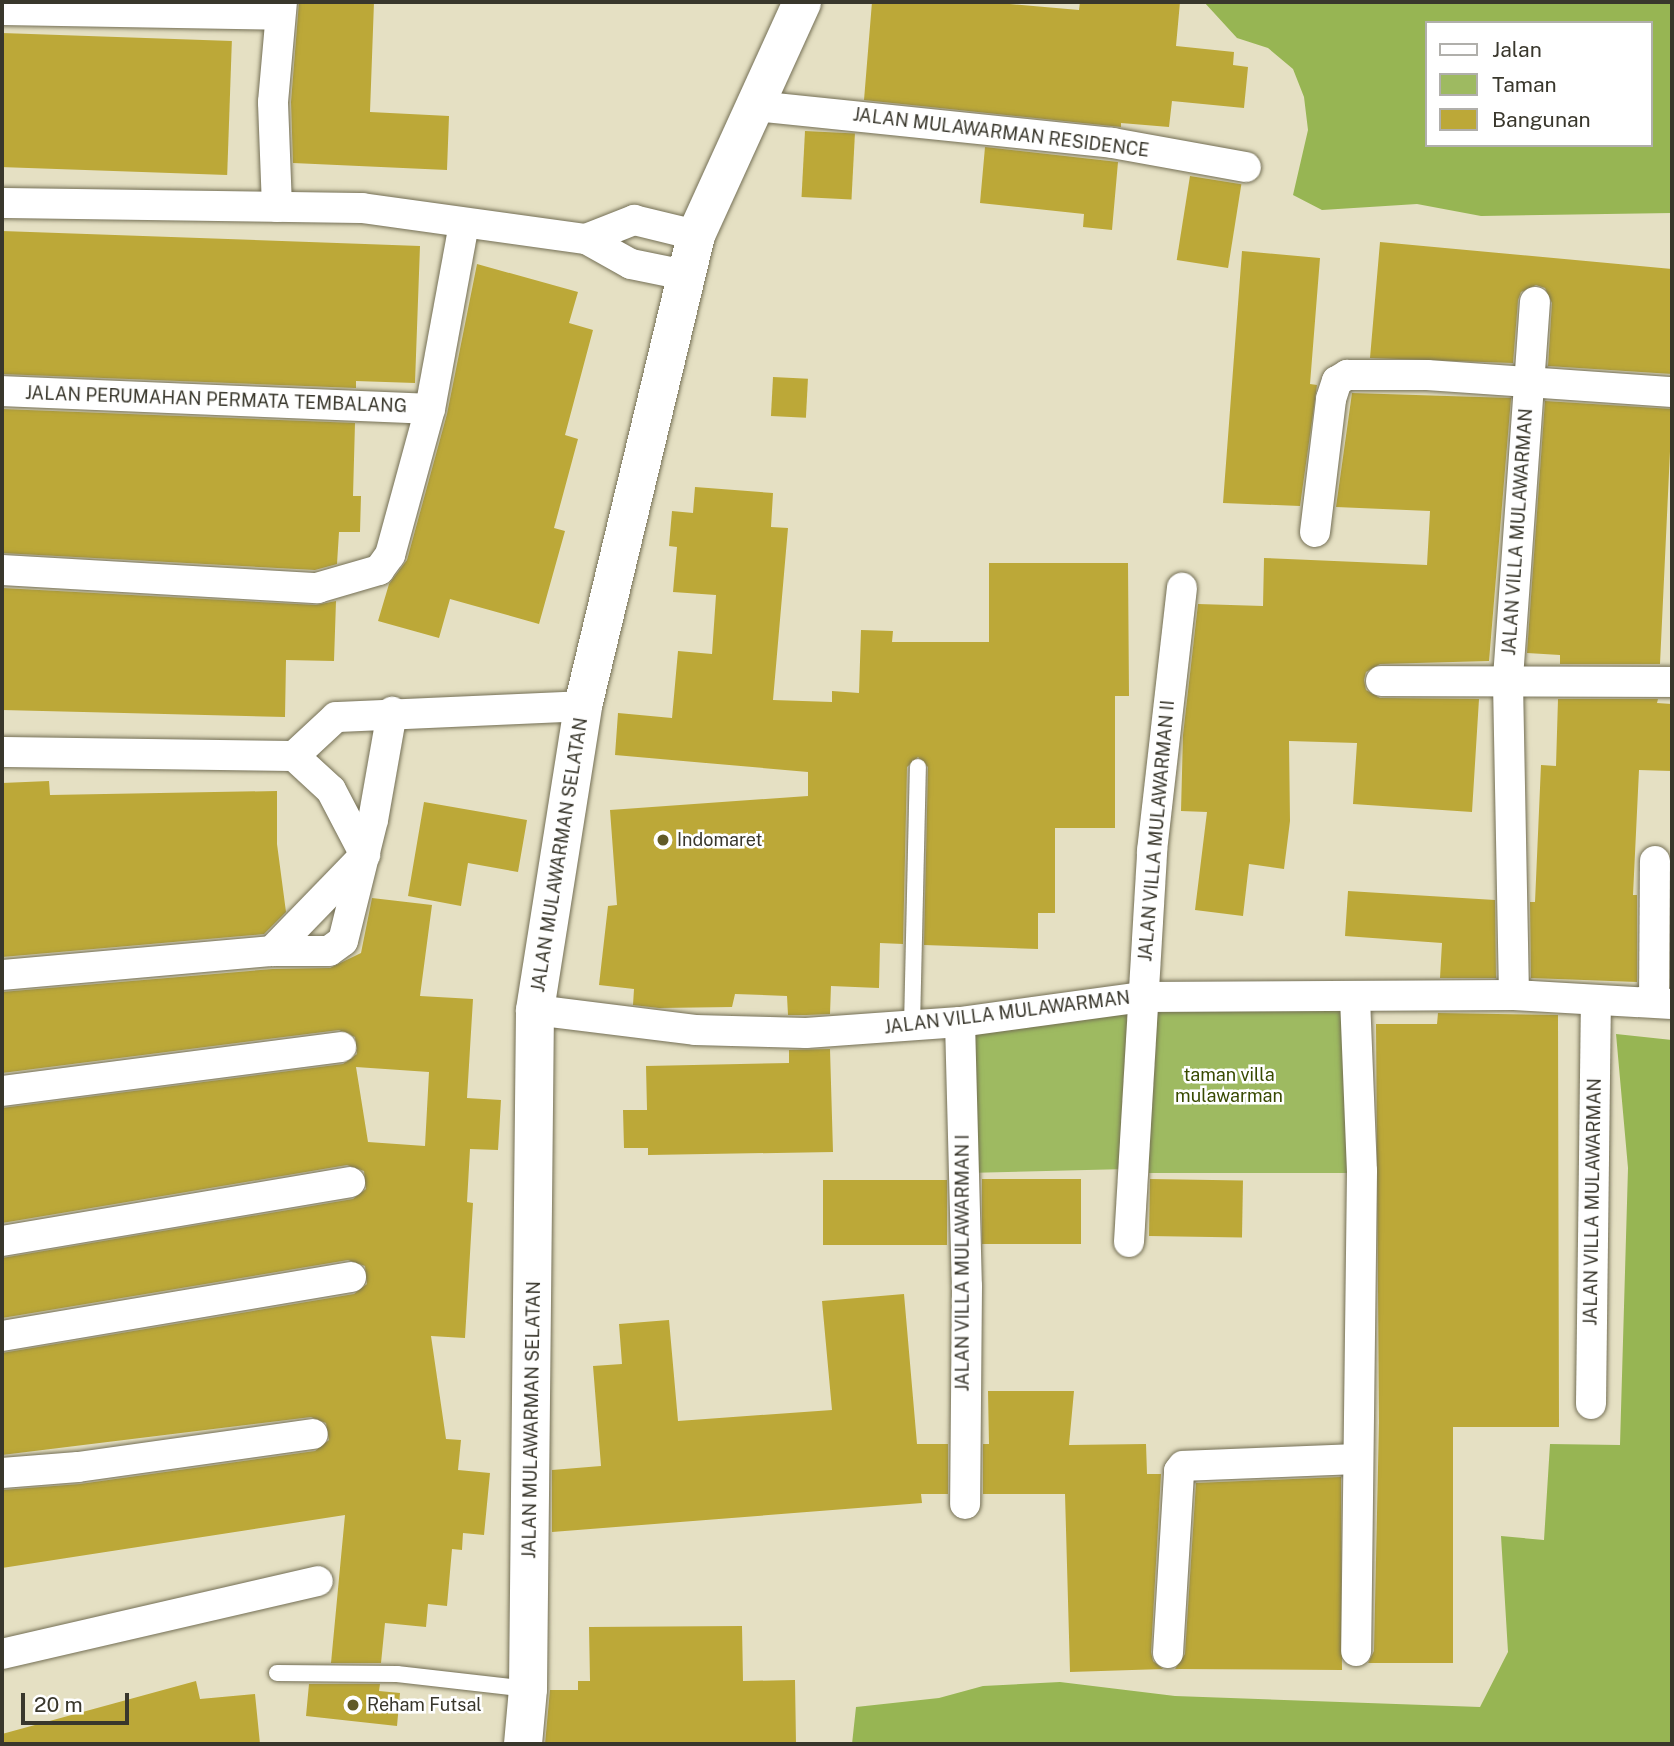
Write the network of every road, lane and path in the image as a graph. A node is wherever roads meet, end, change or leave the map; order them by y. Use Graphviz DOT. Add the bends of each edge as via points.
graph roads {
  1 [pos="802,2"];
  2 [pos="280,8"];
  3 [pos="2,10"];
  4 [pos="756,106"];
  5 [pos="1246,167"];
  6 [pos="2,203"];
  7 [pos="277,207"];
  8 [pos="464,224"];
  9 [pos="696,235"];
  10 [pos="586,239"];
  11 [pos="685,275"];
  12 [pos="1535,302"];
  13 [pos="1527,386"];
  14 [pos="2,391"];
  15 [pos="1672,393"];
  16 [pos="430,409"];
  17 [pos="1315,533"];
  18 [pos="2,570"];
  19 [pos="1182,588"];
  20 [pos="1508,678"];
  21 [pos="1381,681"];
  22 [pos="1672,682"];
  23 [pos="583,706"];
  24 [pos="393,712"];
  25 [pos="2,752"];
  26 [pos="294,756"];
  27 [pos="918,767"];
  28 [pos="365,855"];
  29 [pos="1655,861"];
  30 [pos="272,951"];
  31 [pos="2,975"];
  32 [pos="1514,995"];
  33 [pos="1143,997"];
  34 [pos="1355,998"];
  35 [pos="1596,1000"];
  36 [pos="1663,1003"];
  37 [pos="535,1010"];
  38 [pos="960,1022"];
  39 [pos="912,1026"];
  40 [pos="341,1047"];
  41 [pos="2,1091"];
  42 [pos="350,1182"];
  43 [pos="2,1241"];
  44 [pos="1129,1242"];
  45 [pos="351,1278"];
  46 [pos="2,1336"];
  47 [pos="1591,1404"];
  48 [pos="313,1434"];
  49 [pos="1355,1459"];
  50 [pos="2,1473"];
  51 [pos="965,1504"];
  52 [pos="318,1581"];
  53 [pos="1356,1651"];
  54 [pos="1168,1653"];
  55 [pos="2,1654"];
  56 [pos="277,1673"];
  57 [pos="528,1689"];
  58 [pos="523,1744"];
  1 -- 4 [label="street, JALAN MULAWARMAN SELATAN"];
  2 -- 3 [label="street"];
  2 -- 7 [label="street" via="273,102"];
  4 -- 5 [label="street, JALAN MULAWARMAN RESIDENCE" via="1112,143"];
  4 -- 9 [label="street, JALAN MULAWARMAN SELATAN"];
  6 -- 7 [label="street"];
  7 -- 8 [label="street" via="362,208"];
  8 -- 10 [label="street"];
  8 -- 16 [label="street, JALAN PERUMAHAN PERMATA TEMBALANG"];
  9 -- 10 [label="street" via="634,220"];
  9 -- 11 [label="street, JALAN MULAWARMAN SELATAN"];
  10 -- 11 [label="street" via="631,264"];
  11 -- 23 [label="street, JALAN MULAWARMAN SELATAN"];
  12 -- 13 [label="street, JALAN VILLA MULAWARMAN"];
  13 -- 15 [label="street, JALAN VILLA MULAWARMAN"];
  13 -- 17 [label="street, JALAN VILLA MULAWARMAN" via="1360,373 1337,381"];
  13 -- 20 [label="street, JALAN VILLA MULAWARMAN"];
  14 -- 16 [label="street, JALAN PERUMAHAN PERMATA TEMBALANG"];
  16 -- 18 [label="street, JALAN PERUMAHAN PERMATA TEMBALANG" via="390,555 379,570 356,580 317,588"];
  19 -- 33 [label="street, JALAN VILLA MULAWARMAN II" via="1152,851"];
  20 -- 21 [label="street, JALAN VILLA MULAWARMAN"];
  20 -- 22 [label="street, JALAN VILLA MULAWARMAN"];
  20 -- 32 [label="street, JALAN VILLA MULAWARMAN"];
  23 -- 24 [label="street"];
  23 -- 37 [label="street, JALAN MULAWARMAN SELATAN"];
  24 -- 26 [label="street" via="336,717"];
  24 -- 28 [label="street"];
  25 -- 26 [label="street"];
  26 -- 28 [label="street" via="331,790"];
  27 -- 39 [label="lane"];
  28 -- 30 [label="street"];
  28 -- 30 [label="street" via="343,941 329,951"];
  29 -- 36 [label="street"];
  30 -- 31 [label="street"];
  32 -- 34 [label="street, JALAN VILLA MULAWARMAN"];
  32 -- 35 [label="street, JALAN VILLA MULAWARMAN"];
  33 -- 34 [label="street, JALAN VILLA MULAWARMAN"];
  33 -- 38 [label="street, JALAN VILLA MULAWARMAN"];
  33 -- 44 [label="street, JALAN VILLA MULAWARMAN II"];
  34 -- 49 [label="street" via="1362,1171"];
  35 -- 36 [label="street, JALAN VILLA MULAWARMAN"];
  35 -- 47 [label="street, JALAN VILLA MULAWARMAN"];
  37 -- 39 [label="street, JALAN VILLA MULAWARMAN" via="695,1030 806,1033"];
  37 -- 57 [label="street, JALAN MULAWARMAN SELATAN"];
  38 -- 39 [label="street, JALAN VILLA MULAWARMAN"];
  38 -- 51 [label="street, JALAN VILLA MULAWARMAN I" via="967,1286"];
  40 -- 41 [label="street"];
  42 -- 43 [label="street"];
  45 -- 46 [label="street"];
  48 -- 50 [label="street" via="78,1467"];
  49 -- 53 [label="street"];
  49 -- 54 [label="street" via="1183,1466 1179,1471"];
  52 -- 55 [label="street"];
  56 -- 57 [label="lane" via="397,1674"];
  57 -- 58 [label="street, JALAN MULAWARMAN SELATAN"];
}
